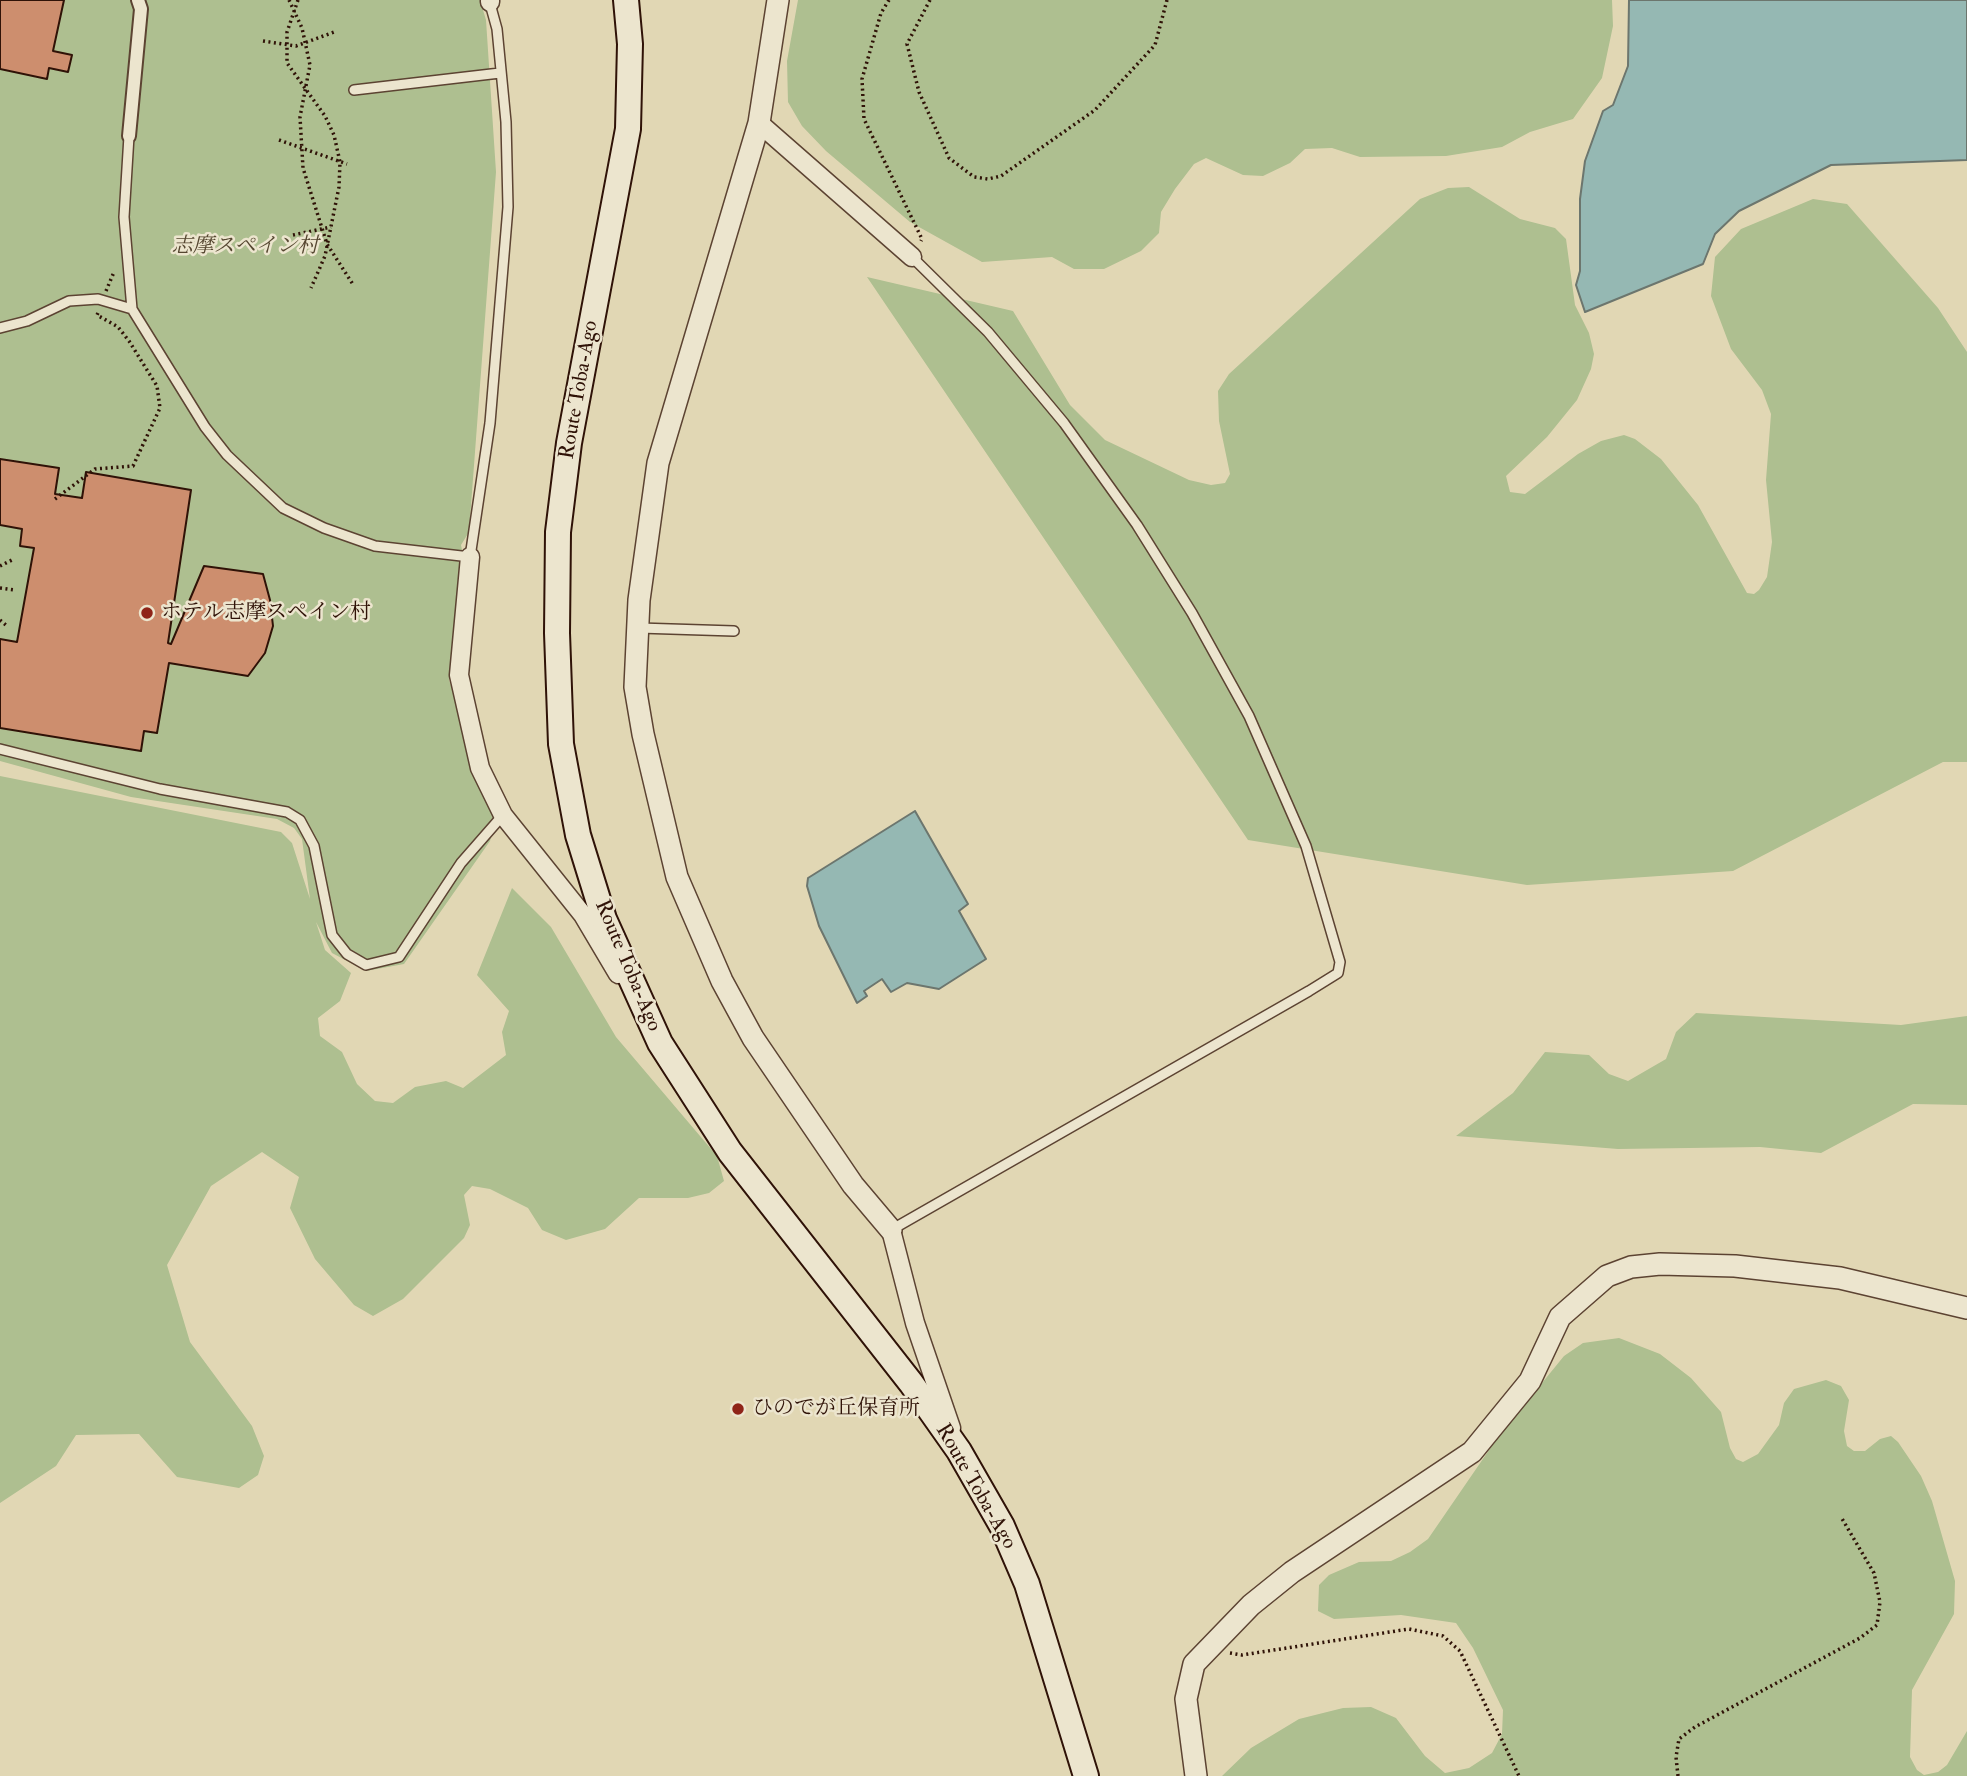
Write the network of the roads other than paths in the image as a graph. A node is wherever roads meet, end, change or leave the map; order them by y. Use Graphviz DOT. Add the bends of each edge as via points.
graph roads {
  1 [pos="138,0"];
  2 [pos="626,0"];
  3 [pos="778,0"];
  4 [pos="490,1"];
  5 [pos="500,73"];
  6 [pos="354,90"];
  7 [pos="759,122"];
  8 [pos="130,136"];
  9 [pos="912,257"];
  10 [pos="132,309"];
  11 [pos="0,328"];
  12 [pos="470,556"];
  13 [pos="638,628"];
  14 [pos="733,631"];
  15 [pos="0,749"];
  16 [pos="503,815"];
  17 [pos="660,1043"];
  18 [pos="891,1230"];
  19 [pos="1967,1308"];
  20 [pos="959,1451"];
  21 [pos="1086,1776"];
  22 [pos="1196,1776"];
  1 -- 8 [label="street" via="141,9"];
  2 -- 17 [label="main road, Route Toba-Ago" via="628,129 569,443 558,532 557,633 561,744 579,835 604,919"];
  3 -- 7 [label="street"];
  4 -- 5 [label="lane"];
  5 -- 6 [label="lane"];
  5 -- 12 [label="lane" via="508,207 490,423"];
  7 -- 9 [label="street"];
  7 -- 13 [label="street" via="658,463"];
  8 -- 10 [label="lane" via="124,217"];
  9 -- 18 [label="lane" via="988,332 1064,423 1137,525 1192,613 1249,716 1306,846 1340,962 1338,973 1309,991"];
  10 -- 11 [label="lane" via="102,301 69,300 27,321"];
  10 -- 12 [label="lane" via="205,427 227,455 283,508 375,546"];
  12 -- 16 [label="street" via="459,675 476,756"];
  13 -- 14 [label="lane"];
  13 -- 18 [label="street" via="635,687 643,734 677,877 693,916 752,1038 853,1185"];
  15 -- 16 [label="lane" via="160,789 287,812 300,820 314,846 332,935 347,954 366,965 399,957 460,863"];
  16 -- 17 [label="street" via="583,915"];
  17 -- 20 [label="main road, Route Toba-Ago" via="730,1152"];
  18 -- 20 [label="street" via="915,1323"];
  19 -- 22 [label="street" via="1840,1278 1735,1266 1660,1264 1607,1276 1560,1317 1530,1381 1472,1452 1292,1572 1251,1605 1194,1664 1186,1699"];
  20 -- 21 [label="main road, Route Toba-Ago" via="1002,1526 1027,1584"];
}
